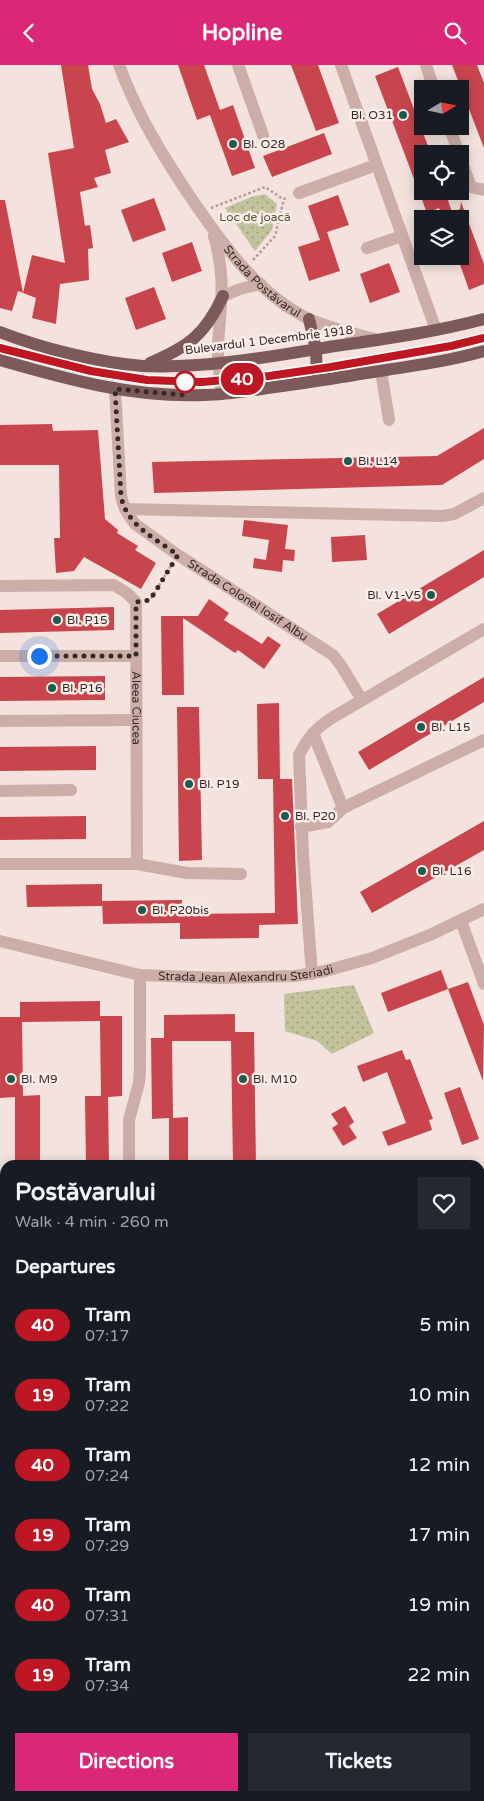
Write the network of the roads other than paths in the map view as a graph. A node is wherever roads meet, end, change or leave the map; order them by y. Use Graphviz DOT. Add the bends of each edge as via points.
graph roads {
  1 [pos="119,65"];
  2 [pos="238,65"];
  3 [pos="341,65"];
  4 [pos="426,65"];
  5 [pos="431,80"];
  6 [pos="262,135"];
  7 [pos="376,165"];
  8 [pos="469,180"];
  9 [pos="484,190"];
  10 [pos="298,193"];
  11 [pos="212,229"];
  12 [pos="402,235"];
  13 [pos="367,248"];
  14 [pos="261,284"];
  15 [pos="223,297"];
  16 [pos="309,319"];
  17 [pos="484,319"];
  18 [pos="436,330"];
  19 [pos="0,332"];
  20 [pos="378,340"];
  21 [pos="316,349"];
  22 [pos="484,351"];
  23 [pos="0,360"];
  24 [pos="219,363"];
  25 [pos="144,366"];
  26 [pos="381,371"];
  27 [pos="317,381"];
  28 [pos="115,389"];
  29 [pos="222,395"];
  30 [pos="389,420"];
  31 [pos="484,498"];
  32 [pos="125,509"];
  33 [pos="0,586"];
  34 [pos="484,629"];
  35 [pos="0,656"];
  36 [pos="136,656"];
  37 [pos="362,700"];
  38 [pos="136,720"];
  39 [pos="0,721"];
  40 [pos="313,733"];
  41 [pos="484,741"];
  42 [pos="71,790"];
  43 [pos="0,791"];
  44 [pos="343,808"];
  45 [pos="301,827"];
  46 [pos="0,864"];
  47 [pos="137,864"];
  48 [pos="242,874"];
  49 [pos="484,909"];
  50 [pos="461,921"];
  51 [pos="0,941"];
  52 [pos="312,974"];
  53 [pos="140,975"];
  54 [pos="484,984"];
  55 [pos="129,1160"];
  1 -- 11 [label="street, Strada Postăvarul" via="155,142"];
  2 -- 6 [label="street"];
  3 -- 7 [label="street"];
  4 -- 5 [label="street"];
  7 -- 10 [label="street"];
  7 -- 12 [label="street"];
  8 -- 9 [label="street" via="472,187"];
  11 -- 14 [label="street, Strada Postăvarul"];
  11 -- 15 [label="street, Strada Postăvarul" via="221,264"];
  12 -- 13 [label="street"];
  12 -- 18 [label="street"];
  14 -- 15 [label="street"];
  14 -- 16 [label="street, Strada Postăvarul"];
  15 -- 24 [label="street, Strada Postăvarul"];
  15 -- 25 [label="main road" via="200,334"];
  16 -- 20 [label="street, Strada Postăvarul"];
  16 -- 21 [label="main road"];
  17 -- 18 [label="main road, Bulevardul 1 Decembrie 1918"];
  18 -- 20 [label="main road, Bulevardul 1 Decembrie 1918"];
  19 -- 25 [label="main road, Bulevardul 1 Decembrie 1918" via="77,355"];
  20 -- 21 [label="main road, Bulevardul 1 Decembrie 1918"];
  21 -- 24 [label="main road, Bulevardul 1 Decembrie 1918"];
  21 -- 27 [label="main road"];
  22 -- 26 [label="main road"];
  23 -- 28 [label="main road"];
  24 -- 25 [label="main road, Bulevardul 1 Decembrie 1918"];
  24 -- 29 [label="street, Strada Postăvarul"];
  26 -- 27 [label="main road"];
  26 -- 30 [label="street"];
  27 -- 29 [label="main road"];
  28 -- 29 [label="main road"];
  28 -- 32 [label="street, Strada Colonel Iosif Albu" via="121,496"];
  31 -- 32 [label="street" via="454,514 442,516"];
  32 -- 37 [label="street, Strada Colonel Iosif Albu" via="135,524 178,555 333,655"];
  33 -- 36 [label="street, Aleea Ciucea" via="114,585 136,602"];
  34 -- 37 [label="street"];
  35 -- 36 [label="street"];
  36 -- 38 [label="street, Aleea Ciucea"];
  37 -- 40 [label="street" via="320,725"];
  38 -- 39 [label="street"];
  38 -- 47 [label="street, Aleea Ciucea"];
  40 -- 44 [label="street"];
  40 -- 45 [label="street" via="299,755"];
  41 -- 44 [label="street"];
  42 -- 43 [label="street"];
  44 -- 45 [label="street" via="328,822"];
  45 -- 52 [label="street"];
  46 -- 47 [label="street"];
  47 -- 48 [label="street" via="187,873"];
  49 -- 50 [label="street, Strada Jean Alexandru Steriadi"];
  50 -- 52 [label="street, Strada Jean Alexandru Steriadi" via="372,959"];
  50 -- 54 [label="street"];
  51 -- 53 [label="street, Strada Jean Alexandru Steriadi"];
  52 -- 53 [label="street, Strada Jean Alexandru Steriadi" via="221,978"];
  53 -- 55 [label="street" via="140,1069 128,1120"];
}
